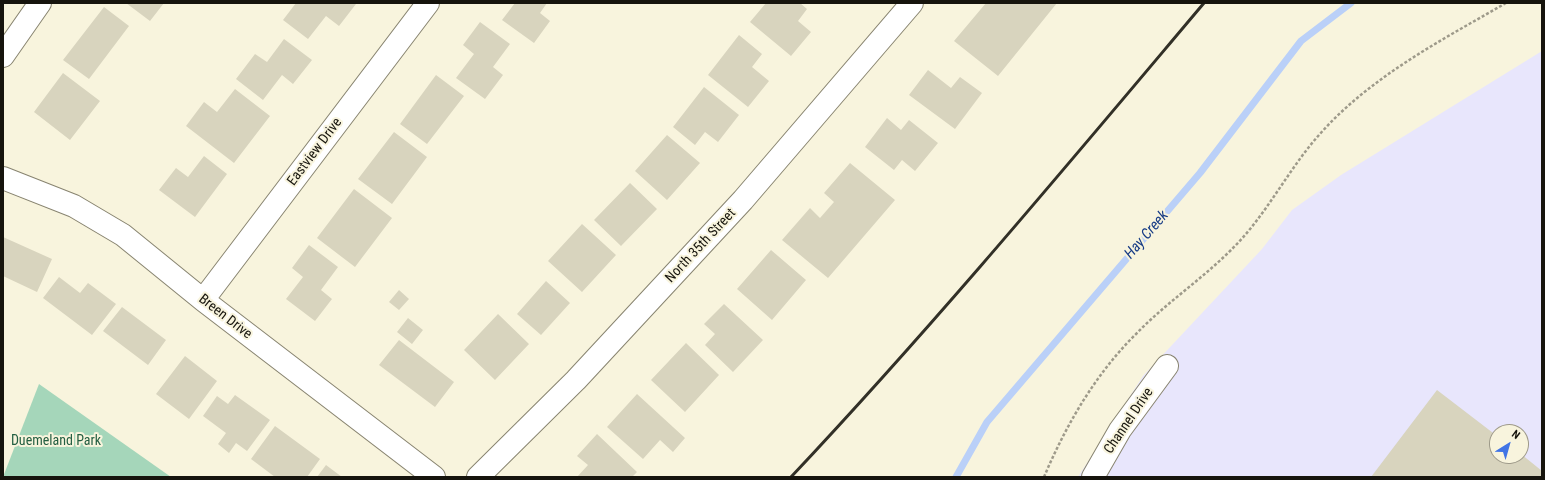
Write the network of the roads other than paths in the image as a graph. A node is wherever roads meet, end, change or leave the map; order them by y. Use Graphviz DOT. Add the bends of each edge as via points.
graph roads {
  1 [pos="40,3"];
  2 [pos="428,3"];
  3 [pos="912,3"];
  4 [pos="3,56"];
  5 [pos="3,178"];
  6 [pos="202,300"];
  7 [pos="1167,366"];
  8 [pos="434,477"];
  9 [pos="478,477"];
  10 [pos="1093,477"];
  1 -- 4 [label="street"];
  2 -- 6 [label="street, Eastview Drive"];
  3 -- 9 [label="street, North 35th Street" via="722,223 576,380"];
  5 -- 6 [label="street, Breen Drive" via="47,194 98,219 150,256"];
  6 -- 8 [label="street, Breen Drive"];
  7 -- 10 [label="street, Channel Drive" via="1120,430"];
}
